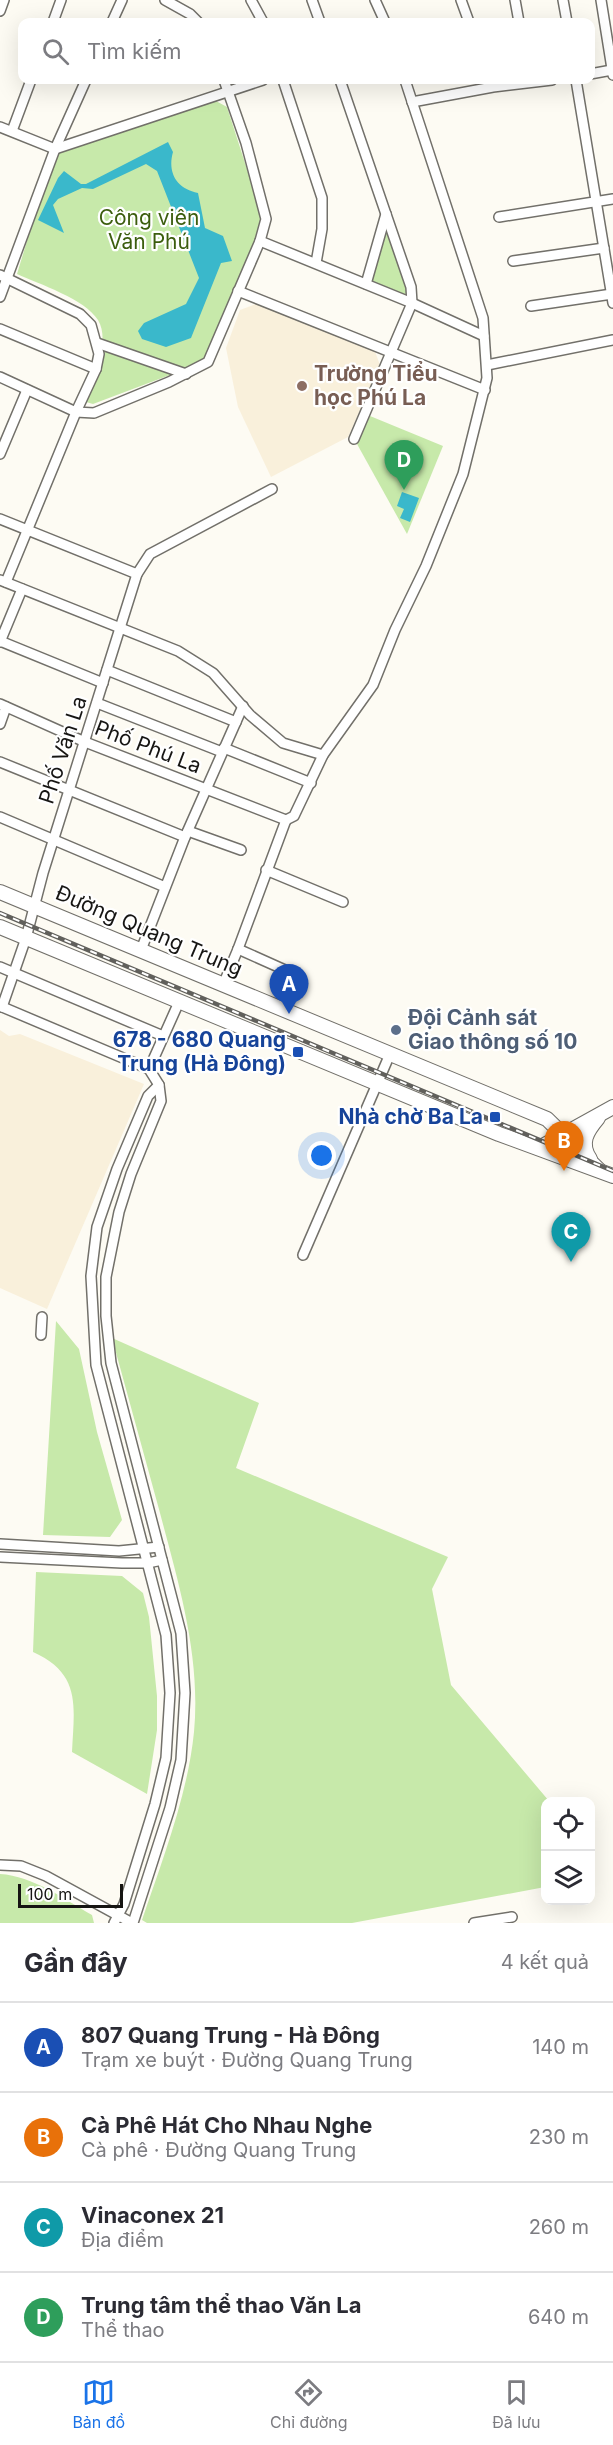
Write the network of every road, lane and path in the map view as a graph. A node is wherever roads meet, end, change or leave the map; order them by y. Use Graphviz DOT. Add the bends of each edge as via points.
graph roads {
  1 [pos="4,0"];
  2 [pos="61,0"];
  3 [pos="122,0"];
  4 [pos="165,0"];
  5 [pos="251,0"];
  6 [pos="312,0"];
  7 [pos="375,0"];
  8 [pos="461,0"];
  9 [pos="515,0"];
  10 [pos="563,0"];
  11 [pos="601,0"];
  12 [pos="0,10"];
  13 [pos="54,18"];
  14 [pos="114,18"];
  15 [pos="194,18"];
  16 [pos="260,18"];
  17 [pos="319,18"];
  18 [pos="383,18"];
  19 [pos="468,18"];
  20 [pos="518,18"];
  21 [pos="566,18"];
  22 [pos="613,73"];
  23 [pos="595,74"];
  24 [pos="30,84"];
  25 [pos="84,84"];
  26 [pos="225,84"];
  27 [pos="251,84"];
  28 [pos="284,84"];
  29 [pos="341,84"];
  30 [pos="406,84"];
  31 [pos="488,84"];
  32 [pos="577,84"];
  33 [pos="228,92"];
  34 [pos="412,102"];
  35 [pos="0,127"];
  36 [pos="12,131"];
  37 [pos="55,149"];
  38 [pos="613,199"];
  39 [pos="596,201"];
  40 [pos="386,213"];
  41 [pos="499,217"];
  42 [pos="260,242"];
  43 [pos="604,248"];
  44 [pos="513,261"];
  45 [pos="316,263"];
  46 [pos="4,277"];
  47 [pos="366,284"];
  48 [pos="238,291"];
  49 [pos="0,297"];
  50 [pos="612,298"];
  51 [pos="412,303"];
  52 [pos="531,306"];
  53 [pos="0,329"];
  54 [pos="484,336"];
  55 [pos="613,340"];
  56 [pos="97,343"];
  57 [pos="392,351"];
  58 [pos="487,365"];
  59 [pos="96,369"];
  60 [pos="186,374"];
  61 [pos="0,377"];
  62 [pos="27,390"];
  63 [pos="484,390"];
  64 [pos="76,412"];
  65 [pos="354,439"];
  66 [pos="0,454"];
  67 [pos="272,489"];
  68 [pos="0,519"];
  69 [pos="29,530"];
  70 [pos="137,574"];
  71 [pos="3,581"];
  72 [pos="22,589"];
  73 [pos="120,629"];
  74 [pos="0,641"];
  75 [pos="107,670"];
  76 [pos="103,683"];
  77 [pos="97,704"];
  78 [pos="3,706"];
  79 [pos="243,706"];
  80 [pos="236,722"];
  81 [pos="0,724"];
  82 [pos="85,742"];
  83 [pos="223,750"];
  84 [pos="323,755"];
  85 [pos="0,762"];
  86 [pos="310,783"];
  87 [pos="206,789"];
  88 [pos="69,791"];
  89 [pos="0,817"];
  90 [pos="286,820"];
  91 [pos="186,834"];
  92 [pos="53,841"];
  93 [pos="241,850"];
  94 [pos="266,870"];
  95 [pos="165,887"];
  96 [pos="0,892"];
  97 [pos="343,902"];
  98 [pos="35,907"];
  99 [pos="0,927"];
  100 [pos="26,938"];
  101 [pos="238,949"];
  102 [pos="141,951"];
  103 [pos="0,967"];
  104 [pos="285,970"];
  105 [pos="13,972"];
  106 [pos="223,985"];
  107 [pos="179,1002"];
  108 [pos="1,1006"];
  109 [pos="163,1036"];
  110 [pos="390,1054"];
  111 [pos="148,1069"];
  112 [pos="378,1084"];
  113 [pos="159,1085"];
  114 [pos="607,1110"];
  115 [pos="547,1119"];
  116 [pos="564,1135"];
  117 [pos="539,1148"];
  118 [pos="599,1170"];
  119 [pos="613,1176"];
  120 [pos="303,1255"];
  121 [pos="42,1317"];
  122 [pos="40,1335"];
  123 [pos="0,1544"];
  124 [pos="159,1547"];
  125 [pos="144,1550"];
  126 [pos="0,1557"];
  127 [pos="162,1560"];
  128 [pos="148,1563"];
  129 [pos="0,1865"];
  130 [pos="512,1917"];
  131 [pos="117,1919"];
  132 [pos="133,1923"];
  133 [pos="474,1923"];
  1 -- 12 [label="street"];
  2 -- 13 [label="street"];
  3 -- 14 [label="street"];
  4 -- 15 [label="street"];
  5 -- 16 [label="street"];
  6 -- 17 [label="street"];
  7 -- 18 [label="street"];
  8 -- 19 [label="street"];
  9 -- 20 [label="street"];
  10 -- 21 [label="street"];
  11 -- 22 [label="street"];
  22 -- 23 [label="street"];
  24 -- 36 [label="street"];
  25 -- 37 [label="street"];
  26 -- 33 [label="street"];
  27 -- 33 [label="street"];
  28 -- 45 [label="street" via="322,198"];
  29 -- 40 [label="street"];
  30 -- 34 [label="street"];
  31 -- 34 [label="street"];
  32 -- 39 [label="street"];
  33 -- 37 [label="street"];
  33 -- 42 [label="street" via="266,219"];
  34 -- 54 [label="street" via="483,318"];
  35 -- 36 [label="street"];
  36 -- 37 [label="street"];
  37 -- 46 [label="street"];
  38 -- 39 [label="street"];
  39 -- 41 [label="street"];
  39 -- 43 [label="street"];
  40 -- 47 [label="street"];
  40 -- 51 [label="street" via="411,287"];
  42 -- 45 [label="street"];
  42 -- 48 [label="street"];
  43 -- 44 [label="street"];
  43 -- 50 [label="street"];
  45 -- 47 [label="street"];
  46 -- 49 [label="street"];
  46 -- 56 [label="street" via="80,314 91,325"];
  47 -- 51 [label="street"];
  48 -- 57 [label="street"];
  48 -- 60 [label="street" via="208,362"];
  50 -- 52 [label="street"];
  51 -- 54 [label="street"];
  51 -- 57 [label="street"];
  53 -- 59 [label="street"];
  54 -- 58 [label="street"];
  55 -- 58 [label="street"];
  56 -- 59 [label="street"];
  56 -- 60 [label="street"];
  57 -- 63 [label="street"];
  57 -- 65 [label="street"];
  58 -- 63 [label="street"];
  59 -- 64 [label="street"];
  60 -- 64 [label="street" via="94,413"];
  61 -- 62 [label="street"];
  62 -- 64 [label="street"];
  62 -- 66 [label="street"];
  63 -- 84 [label="street" via="463,474 374,685"];
  64 -- 69 [label="street"];
  67 -- 70 [label="street, Phố Văn La" via="150,554"];
  68 -- 69 [label="street"];
  69 -- 70 [label="street"];
  69 -- 71 [label="street"];
  70 -- 73 [label="street, Phố Văn La"];
  71 -- 72 [label="street"];
  72 -- 73 [label="street"];
  72 -- 74 [label="street"];
  73 -- 75 [label="street, Phố Văn La"];
  73 -- 79 [label="street" via="178,651 213,673"];
  74 -- 76 [label="street"];
  75 -- 76 [label="street, Phố Văn La"];
  75 -- 80 [label="street"];
  76 -- 77 [label="street, Phố Văn La"];
  77 -- 82 [label="street, Phố Văn La"];
  77 -- 83 [label="street"];
  78 -- 81 [label="street"];
  78 -- 82 [label="street, Phố Phú La"];
  79 -- 80 [label="street"];
  79 -- 84 [label="street" via="283,743"];
  80 -- 83 [label="street"];
  82 -- 87 [label="street, Phố Phú La"];
  82 -- 88 [label="street, Phố Văn La"];
  83 -- 86 [label="street"];
  83 -- 87 [label="street"];
  84 -- 86 [label="street"];
  85 -- 88 [label="street"];
  86 -- 90 [label="street" via="294,816"];
  87 -- 90 [label="street, Phố Phú La"];
  87 -- 91 [label="street"];
  88 -- 91 [label="street"];
  88 -- 92 [label="street, Phố Văn La"];
  89 -- 92 [label="street"];
  90 -- 94 [label="street"];
  91 -- 93 [label="street"];
  91 -- 95 [label="street"];
  92 -- 95 [label="street"];
  92 -- 98 [label="street, Phố Văn La"];
  94 -- 97 [label="street"];
  94 -- 101 [label="street"];
  95 -- 102 [label="street"];
  96 -- 98 [label="highway, Đường Quang Trung"];
  98 -- 100 [label="street, Phố Văn La"];
  98 -- 102 [label="highway, Đường Quang Trung"];
  99 -- 100 [label="highway, Đường Quang Trung"];
  100 -- 105 [label="street, Phố Văn La"];
  100 -- 107 [label="highway, Đường Quang Trung"];
  101 -- 104 [label="street"];
  101 -- 106 [label="street"];
  102 -- 106 [label="highway, Đường Quang Trung"];
  103 -- 105 [label="street"];
  105 -- 108 [label="street, Phố Văn La"];
  105 -- 109 [label="street"];
  106 -- 110 [label="highway, Đường Quang Trung"];
  107 -- 109 [label="street"];
  107 -- 112 [label="highway, Đường Quang Trung"];
  108 -- 111 [label="street"];
  109 -- 111 [label="street"];
  110 -- 112 [label="street"];
  110 -- 115 [label="highway, Đường Quang Trung"];
  111 -- 113 [label="street"];
  112 -- 117 [label="highway, Đường Quang Trung"];
  112 -- 120 [label="street"];
  113 -- 124 [label="street" via="161,1101 119,1212 106,1277 111,1363"];
  113 -- 125 [label="street" via="148,1096 139,1116 97,1227 91,1276 96,1365"];
  114 -- 115 [label="highway" via="576,1121"];
  114 -- 116 [label="highway"];
  114 -- 118 [label="highway" via="589,1128 584,1144"];
  115 -- 116 [label="highway, Đường Quang Trung"];
  116 -- 117 [label="highway"];
  116 -- 118 [label="highway, Đường Quang Trung"];
  117 -- 118 [label="highway, Đường Quang Trung"];
  118 -- 119 [label="highway, Đường Quang Trung"];
  121 -- 122 [label="street"];
  123 -- 125 [label="street"];
  124 -- 125 [label="street"];
  124 -- 127 [label="street"];
  125 -- 128 [label="street"];
  126 -- 128 [label="street"];
  127 -- 128 [label="street"];
  127 -- 132 [label="street" via="181,1633 185,1693 181,1760 170,1808"];
  128 -- 131 [label="street" via="166,1635 170,1693 166,1758 149,1826"];
  129 -- 131 [label="street" via="21,1866 46,1876"];
  130 -- 133 [label="street"];
  131 -- 132 [label="street"];
}
